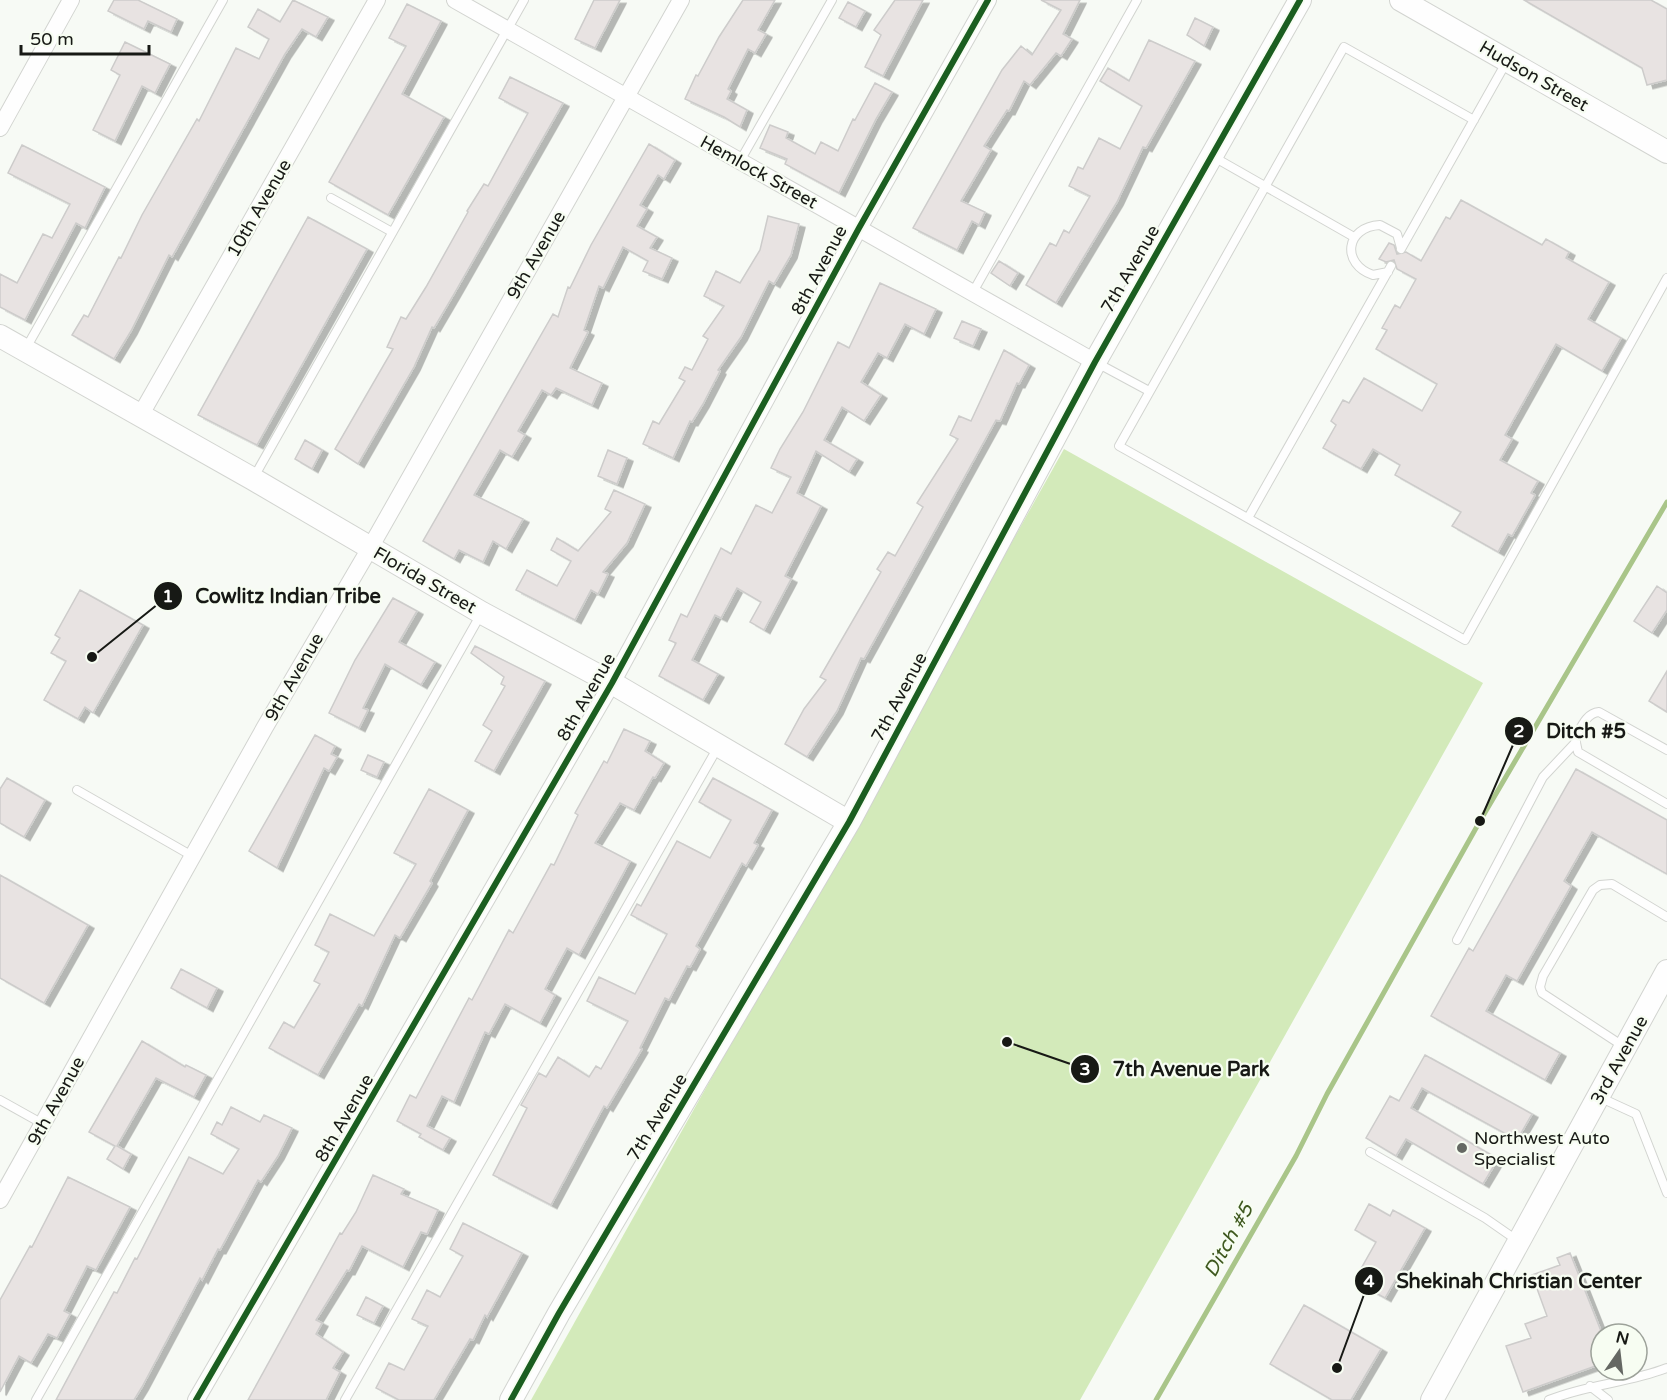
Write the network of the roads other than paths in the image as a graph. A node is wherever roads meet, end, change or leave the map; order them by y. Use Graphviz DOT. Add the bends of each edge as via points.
graph roads {
  1 [pos="71,0"];
  2 [pos="224,0"];
  3 [pos="377,0"];
  4 [pos="454,0"];
  5 [pos="524,0"];
  6 [pos="681,0"];
  7 [pos="832,0"];
  8 [pos="988,0"];
  9 [pos="1137,0"];
  10 [pos="1300,0"];
  11 [pos="1401,0"];
  12 [pos="507,30"];
  13 [pos="1508,61"];
  14 [pos="626,97"];
  15 [pos="1474,120"];
  16 [pos="0,128"];
  17 [pos="1667,152"];
  18 [pos="1212,156"];
  19 [pos="740,161"];
  20 [pos="1265,186"];
  21 [pos="331,198"];
  22 [pos="859,228"];
  23 [pos="392,232"];
  24 [pos="1354,237"];
  25 [pos="1667,278"];
  26 [pos="973,292"];
  27 [pos="0,336"];
  28 [pos="25,350"];
  29 [pos="1095,362"];
  30 [pos="1149,391"];
  31 [pos="140,416"];
  32 [pos="253,478"];
  33 [pos="1248,518"];
  34 [pos="370,548"];
  35 [pos="482,613"];
  36 [pos="612,683"];
  37 [pos="1576,742"];
  38 [pos="718,745"];
  39 [pos="1667,750"];
  40 [pos="77,790"];
  41 [pos="1667,804"];
  42 [pos="849,822"];
  43 [pos="194,857"];
  44 [pos="1667,917"];
  45 [pos="1457,940"];
  46 [pos="1667,971"];
  47 [pos="1661,995"];
  48 [pos="1625,1048"];
  49 [pos="1599,1096"];
  50 [pos="0,1100"];
  51 [pos="43,1124"];
  52 [pos="1370,1152"];
  53 [pos="1667,1193"];
  54 [pos="0,1200"];
  55 [pos="1519,1242"];
  56 [pos="1667,1368"];
  57 [pos="1590,1386"];
  58 [pos="36,1400"];
  59 [pos="196,1400"];
  60 [pos="345,1400"];
  61 [pos="511,1400"];
  62 [pos="1432,1400"];
  63 [pos="1549,1400"];
  64 [pos="1608,1400"];
  1 -- 16 [label="street"];
  2 -- 28 [label="lane"];
  3 -- 31 [label="street, 10th Avenue"];
  4 -- 12 [label="street, Hemlock Street"];
  5 -- 12 [label="lane"];
  6 -- 14 [label="street, 9th Avenue"];
  7 -- 19 [label="lane"];
  8 -- 22 [label="street, 8th Avenue"];
  9 -- 26 [label="lane"];
  10 -- 18 [label="street, 7th Avenue"];
  11 -- 13 [label="street, Hudson Street"];
  12 -- 14 [label="street, Hemlock Street"];
  12 -- 23 [label="lane"];
  13 -- 15 [label="lane"];
  13 -- 17 [label="street, Hudson Street"];
  14 -- 19 [label="street, Hemlock Street"];
  14 -- 34 [label="street, 9th Avenue"];
  15 -- 20 [label="lane" via="1344,47"];
  15 -- 24 [label="lane" via="1401,249 1397,234 1380,225 1370,226"];
  18 -- 20 [label="lane"];
  18 -- 29 [label="street, 7th Avenue"];
  19 -- 22 [label="street, Hemlock Street"];
  20 -- 24 [label="lane"];
  20 -- 30 [label="lane"];
  21 -- 23 [label="lane"];
  22 -- 26 [label="street, Hemlock Street"];
  22 -- 36 [label="street, 8th Avenue"];
  23 -- 32 [label="lane"];
  24 -- 33 [label="lane" via="1352,257 1356,265 1373,275 1389,269"];
  25 -- 33 [label="lane" via="1464,640"];
  26 -- 29 [label="street, Hemlock Street"];
  27 -- 28 [label="street, Florida Street"];
  28 -- 31 [label="street, Florida Street"];
  29 -- 30 [label="lane"];
  29 -- 42 [label="street, 7th Avenue"];
  30 -- 33 [label="lane" via="1119,446"];
  31 -- 32 [label="street, Florida Street"];
  32 -- 34 [label="street, Florida Street"];
  34 -- 35 [label="street, Florida Street"];
  34 -- 43 [label="street, 9th Avenue"];
  35 -- 36 [label="street, Florida Street"];
  35 -- 58 [label="lane"];
  36 -- 38 [label="street, Florida Street"];
  36 -- 59 [label="street, 8th Avenue"];
  37 -- 39 [label="lane" via="1586,719 1599,712"];
  37 -- 41 [label="lane" via="1578,752"];
  37 -- 45 [label="lane" via="1543,777"];
  38 -- 42 [label="street, Florida Street"];
  38 -- 60 [label="lane"];
  40 -- 43 [label="lane"];
  42 -- 61 [label="street, 7th Avenue"];
  43 -- 51 [label="street, 9th Avenue"];
  44 -- 48 [label="lane" via="1612,884 1600,885 1593,890 1543,976 1542,993"];
  46 -- 47 [label="street, 3rd Avenue"];
  47 -- 48 [label="street, 3rd Avenue"];
  48 -- 49 [label="street, 3rd Avenue"];
  49 -- 53 [label="lane" via="1636,1114"];
  49 -- 55 [label="street, 3rd Avenue"];
  50 -- 51 [label="lane"];
  51 -- 54 [label="street, 9th Avenue"];
  52 -- 55 [label="lane"];
  55 -- 62 [label="street, 3rd Avenue"];
  56 -- 57 [label="lane"];
  57 -- 63 [label="lane"];
  57 -- 64 [label="lane"];
}
